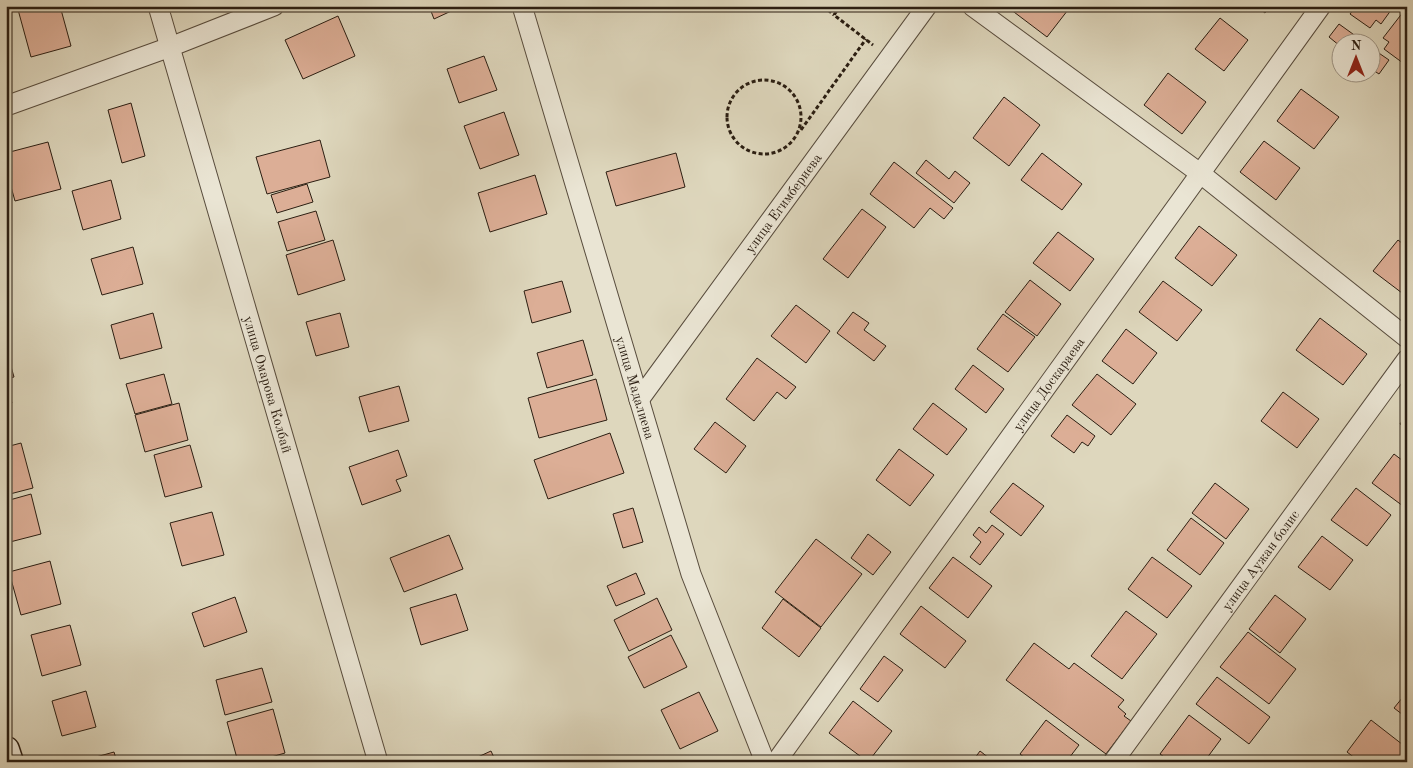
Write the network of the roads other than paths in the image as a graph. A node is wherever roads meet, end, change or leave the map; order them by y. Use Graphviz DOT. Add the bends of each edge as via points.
graph roads {
  1 [pos="158,6"];
  2 [pos="274,6"];
  3 [pos="522,6"];
  4 [pos="927,6"];
  5 [pos="972,6"];
  6 [pos="1321,6"];
  7 [pos="170,47"];
  8 [pos="6,106"];
  9 [pos="1201,174"];
  10 [pos="1407,338"];
  11 [pos="1407,359"];
  12 [pos="639,400"];
  13 [pos="6,750"];
  14 [pos="10,762"];
  15 [pos="378,762"];
  16 [pos="765,762"];
  17 [pos="776,762"];
  18 [pos="1113,762"];
  1 -- 7 [label="street, улица Омарова Колбай"];
  2 -- 7 [label="street"];
  3 -- 12 [label="street, улица Мадалиева"];
  4 -- 12 [label="street, улица Егимбериева"];
  5 -- 9 [label="street"];
  6 -- 9 [label="street, улица Доскараева"];
  7 -- 8 [label="street"];
  7 -- 15 [label="street, улица Омарова Колбай"];
  9 -- 10 [label="street"];
  9 -- 17 [label="street, улица Доскараева"];
  11 -- 18 [label="street, улица Аужан болис"];
  12 -- 16 [label="street, улица Мадалиева" via="691,574"];
  13 -- 14 [label="main road"];
}
